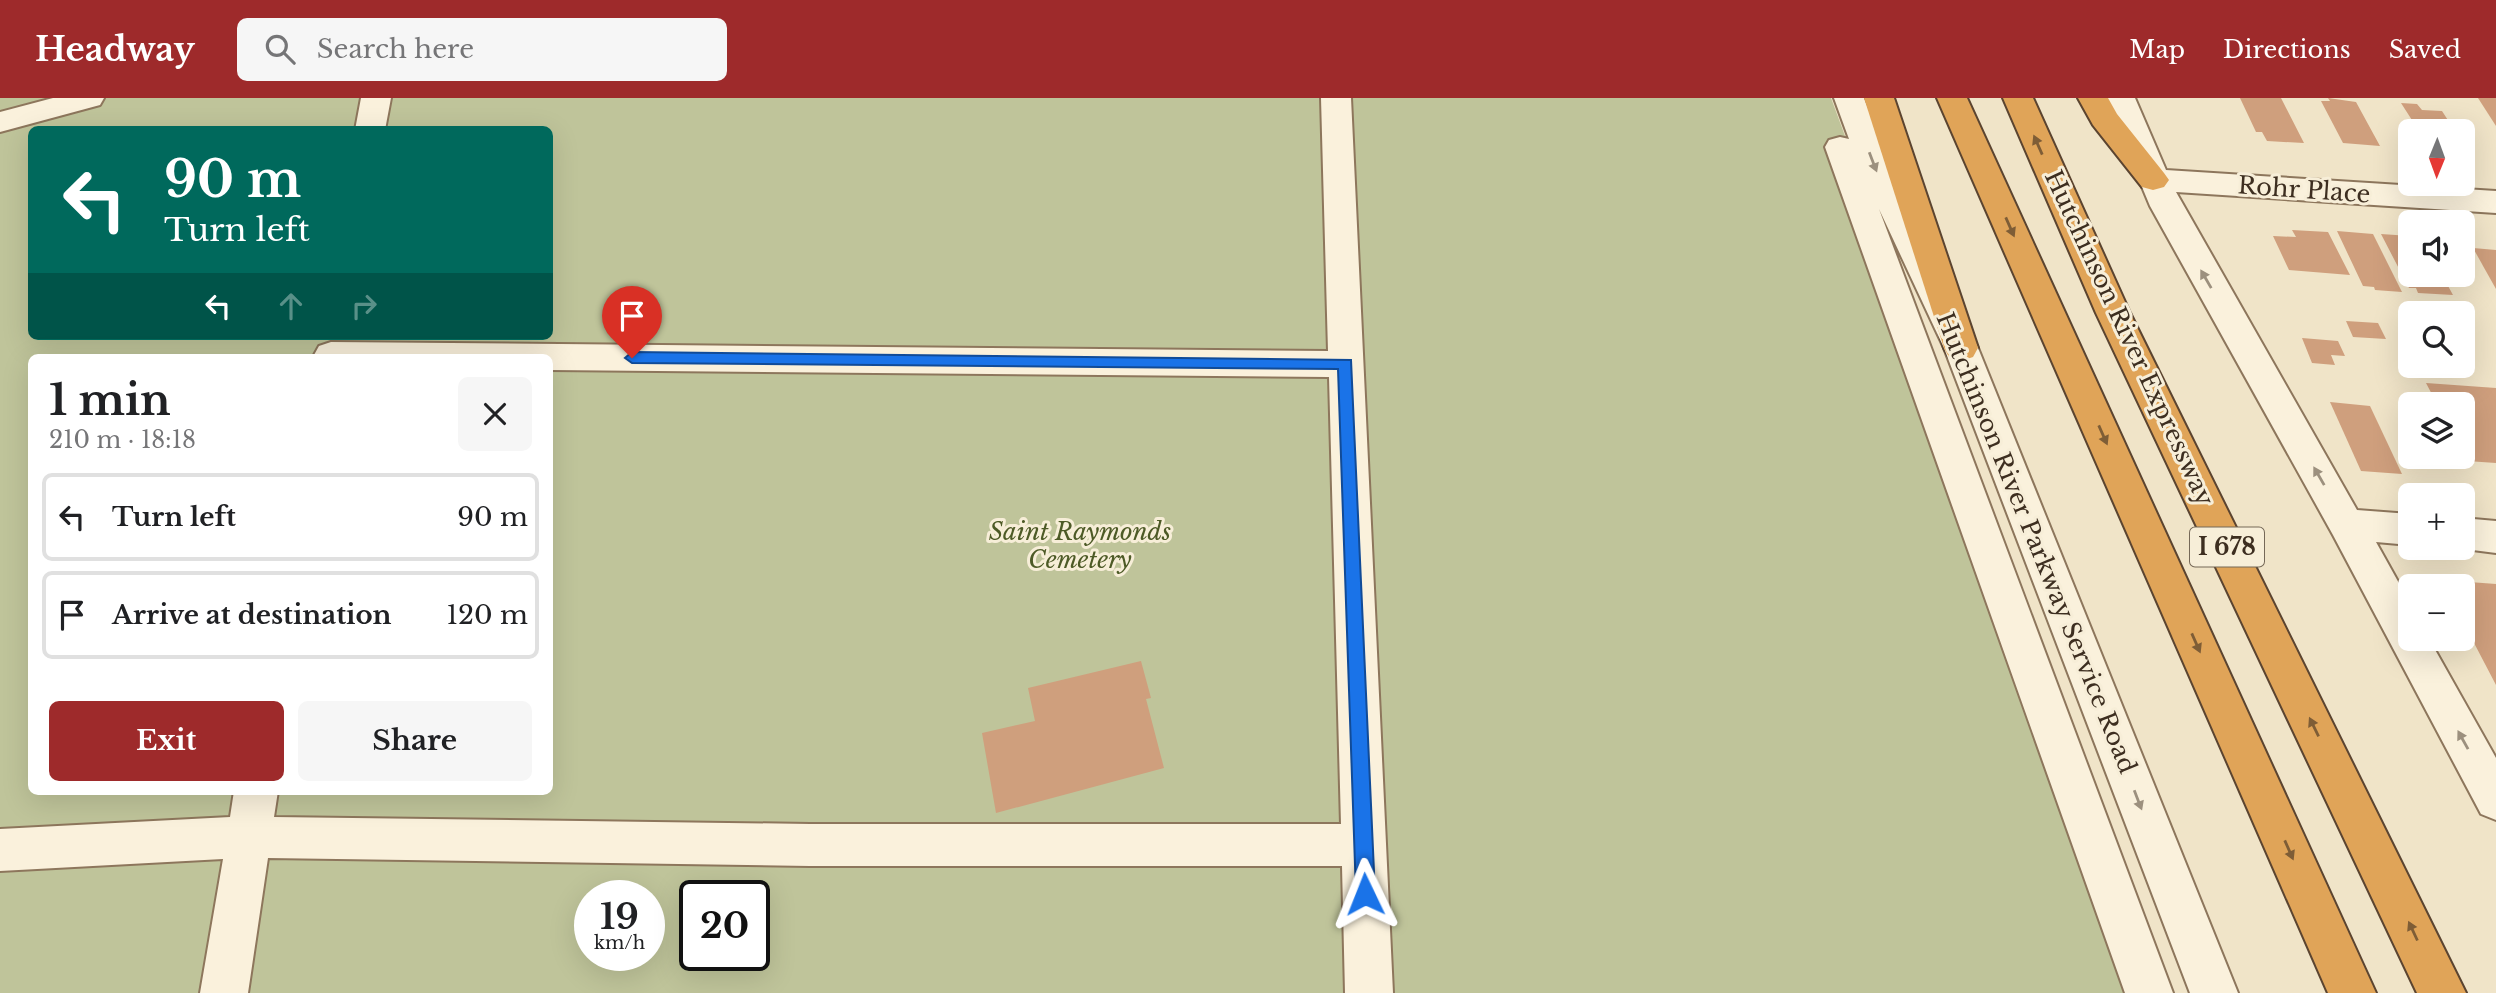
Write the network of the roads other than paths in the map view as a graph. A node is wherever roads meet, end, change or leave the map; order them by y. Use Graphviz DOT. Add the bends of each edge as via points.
graph roads {
  1 [pos="89,98"];
  2 [pos="376,98"];
  3 [pos="1336,98"];
  4 [pos="1822,98"];
  5 [pos="1849,98"];
  6 [pos="1879,98"];
  7 [pos="1952,98"];
  8 [pos="2018,98"];
  9 [pos="2093,98"];
  10 [pos="2120,98"];
  11 [pos="0,122"];
  12 [pos="371,126"];
  13 [pos="2153,180"];
  14 [pos="2496,202"];
  15 [pos="1961,348"];
  16 [pos="332,349"];
  17 [pos="1345,364"];
  18 [pos="2346,524"];
  19 [pos="2398,529"];
  20 [pos="2475,535"];
  21 [pos="2496,537"];
  22 [pos="255,795"];
  23 [pos="2496,800"];
  24 [pos="249,836"];
  25 [pos="1363,845"];
  26 [pos="0,850"];
  27 [pos="224,993"];
  28 [pos="1369,993"];
  29 [pos="2149,993"];
  30 [pos="2214,993"];
  31 [pos="2353,993"];
  32 [pos="2442,993"];
  1 -- 11 [label="street"];
  2 -- 12 [label="street"];
  3 -- 17 [label="street"];
  4 -- 29 [label="street"];
  5 -- 15 [label="street, Hutchinson River Parkway Service Road, one-way" via="1875,168"];
  6 -- 15 [label="highway"];
  7 -- 31 [label="highway, I 678, one-way"];
  32 -- 8 [label="highway, Hutchinson River Expressway / I 678, one-way" via="2113,313"];
  9 -- 13 [label="highway"];
  10 -- 13 [label="street"];
  13 -- 14 [label="street, Rohr Place"];
  18 -- 13 [label="street, one-way"];
  15 -- 30 [label="street, Hutchinson River Parkway Service Road, one-way"];
  16 -- 17 [label="street"];
  17 -- 25 [label="street"];
  18 -- 19 [label="street"];
  23 -- 18 [label="street, one-way"];
  20 -- 21 [label="street"];
  22 -- 24 [label="street"];
  24 -- 25 [label="street" via="810,845"];
  24 -- 26 [label="street"];
  24 -- 27 [label="street"];
  25 -- 28 [label="street"];
}
